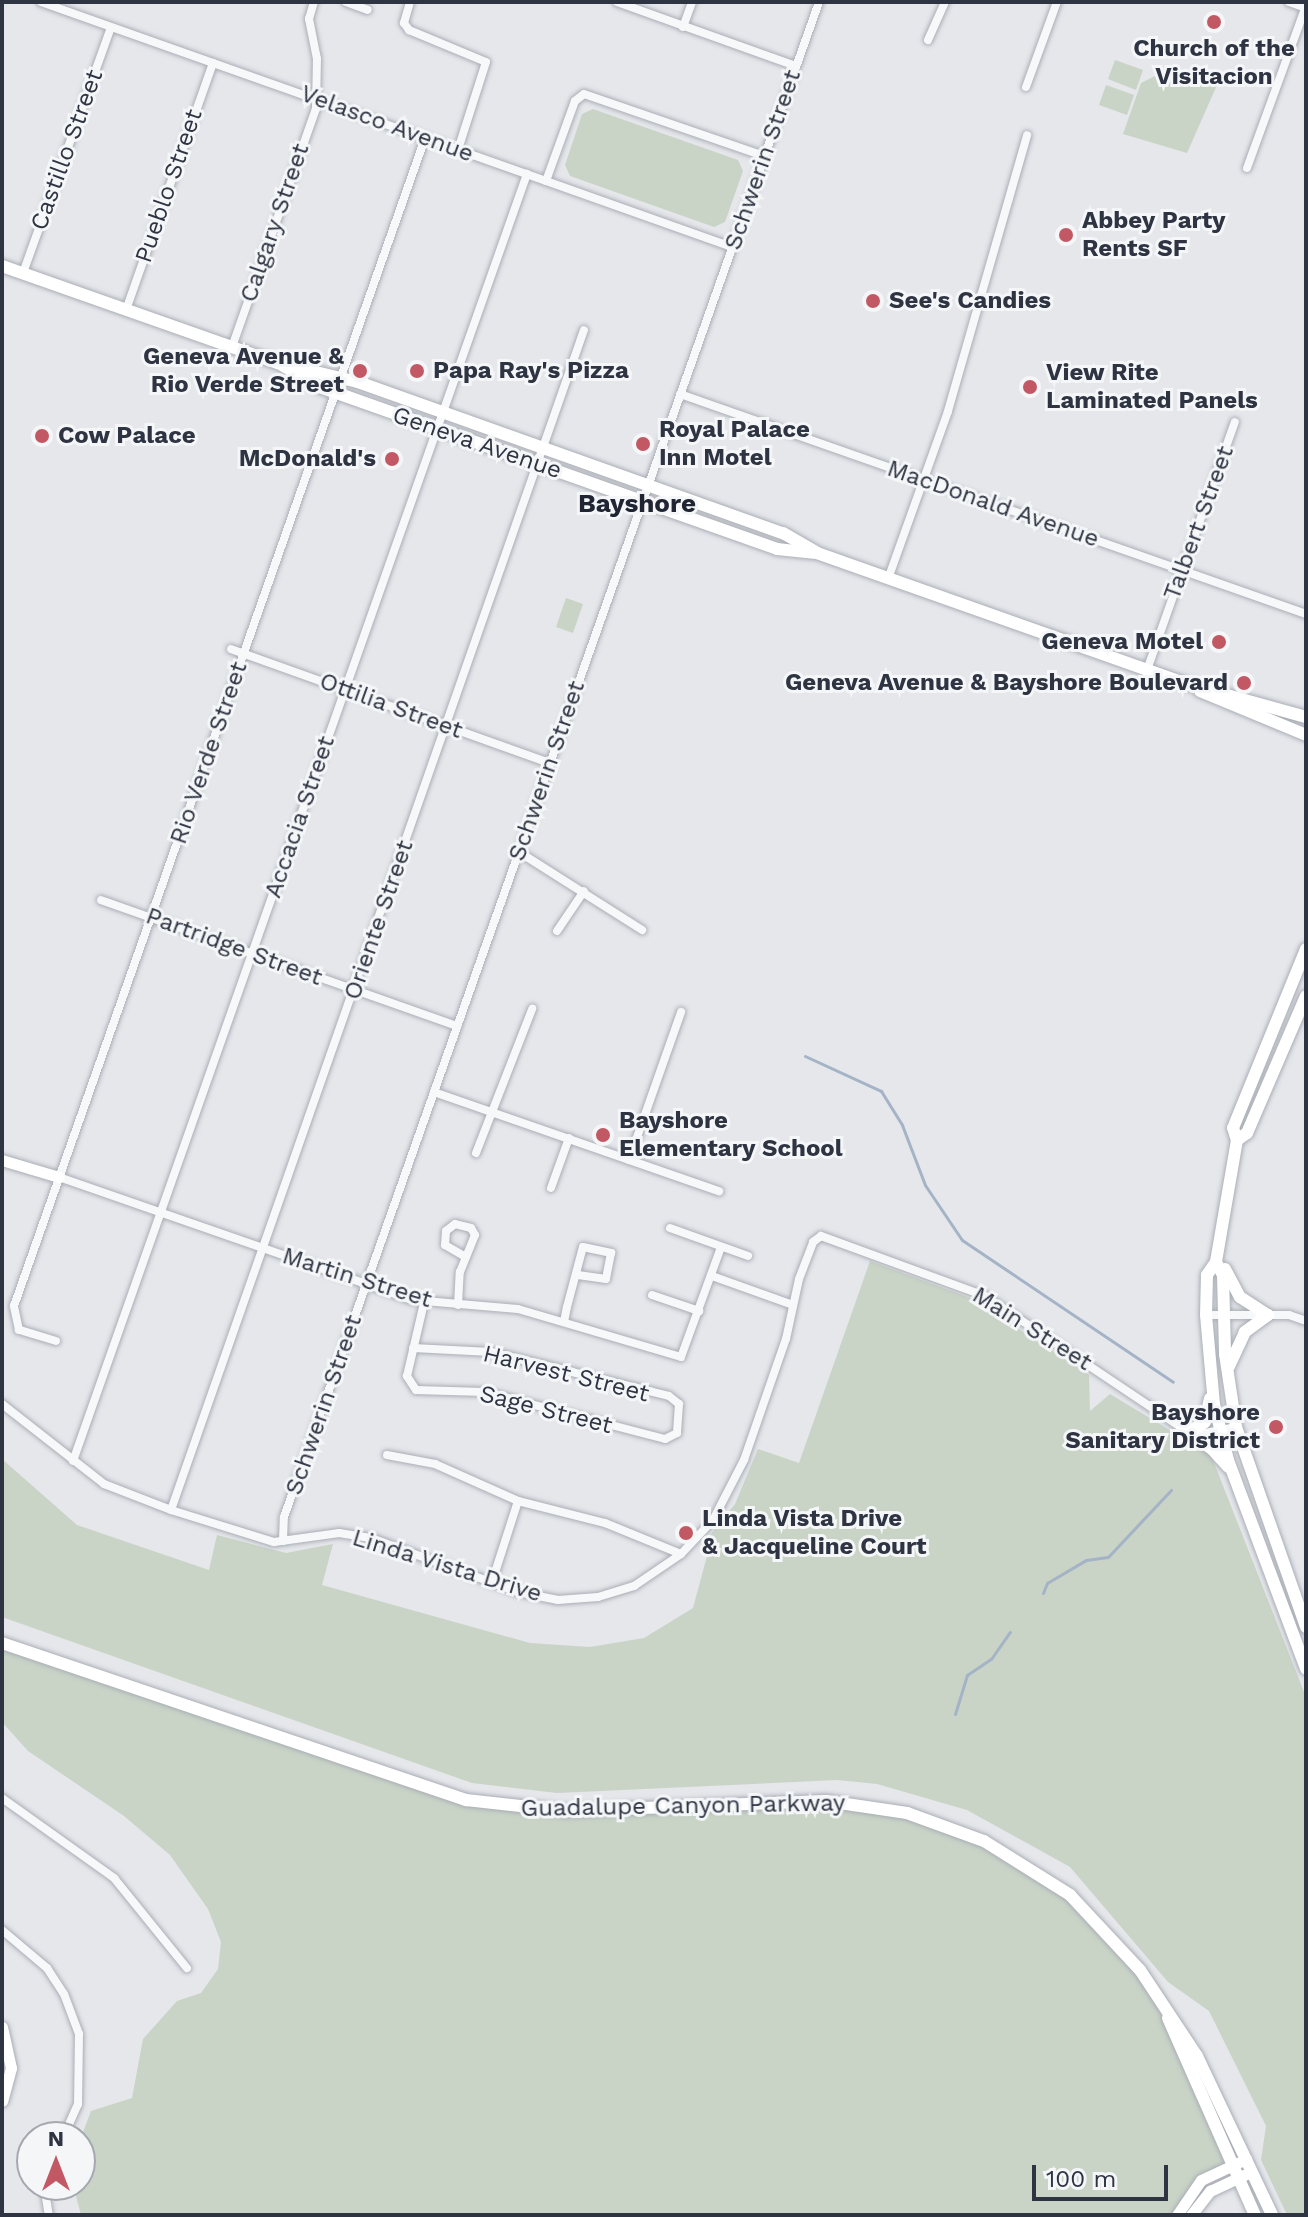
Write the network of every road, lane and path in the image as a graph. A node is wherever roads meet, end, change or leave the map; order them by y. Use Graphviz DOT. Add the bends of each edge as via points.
graph roads {
  1 [pos="41,2"];
  2 [pos="314,2"];
  3 [pos="346,2"];
  4 [pos="410,2"];
  5 [pos="617,2"];
  6 [pos="692,2"];
  7 [pos="819,2"];
  8 [pos="945,2"];
  9 [pos="1057,2"];
  10 [pos="1289,2"];
  11 [pos="1306,7"];
  12 [pos="368,10"];
  13 [pos="111,27"];
  14 [pos="683,27"];
  15 [pos="928,40"];
  16 [pos="213,63"];
  17 [pos="796,66"];
  18 [pos="1026,87"];
  19 [pos="316,100"];
  20 [pos="1027,135"];
  21 [pos="425,138"];
  22 [pos="458,150"];
  23 [pos="764,156"];
  24 [pos="1247,168"];
  25 [pos="527,174"];
  26 [pos="546,181"];
  27 [pos="732,247"];
  28 [pos="2,266"];
  29 [pos="23,273"];
  30 [pos="126,310"];
  31 [pos="584,330"];
  32 [pos="232,347"];
  33 [pos="278,363"];
  34 [pos="341,376"];
  35 [pos="336,393"];
  36 [pos="680,394"];
  37 [pos="443,412"];
  38 [pos="1235,422"];
  39 [pos="438,429"];
  40 [pos="545,448"];
  41 [pos="539,465"];
  42 [pos="923,479"];
  43 [pos="648,485"];
  44 [pos="642,501"];
  45 [pos="817,553"];
  46 [pos="1182,570"];
  47 [pos="888,579"];
  48 [pos="1306,614"];
  49 [pos="231,649"];
  50 [pos="244,653"];
  51 [pos="1147,670"];
  52 [pos="1187,684"];
  53 [pos="346,689"];
  54 [pos="1306,717"];
  55 [pos="447,726"];
  56 [pos="1306,735"];
  57 [pos="550,763"];
  58 [pos="519,852"];
  59 [pos="584,891"];
  60 [pos="101,900"];
  61 [pos="151,918"];
  62 [pos="642,930"];
  63 [pos="557,931"];
  64 [pos="1306,949"];
  65 [pos="252,954"];
  66 [pos="354,990"];
  67 [pos="1306,996"];
  68 [pos="532,1009"];
  69 [pos="681,1012"];
  70 [pos="457,1026"];
  71 [pos="434,1092"];
  72 [pos="493,1113"];
  73 [pos="569,1138"];
  74 [pos="1237,1140"];
  75 [pos="476,1153"];
  76 [pos="2,1160"];
  77 [pos="629,1160"];
  78 [pos="59,1177"];
  79 [pos="551,1188"];
  80 [pos="719,1191"];
  81 [pos="161,1212"];
  82 [pos="670,1228"];
  83 [pos="818,1237"];
  84 [pos="721,1247"];
  85 [pos="263,1248"];
  86 [pos="748,1256"];
  87 [pos="466,1257"];
  88 [pos="1216,1257"];
  89 [pos="576,1275"];
  90 [pos="712,1276"];
  91 [pos="367,1284"];
  92 [pos="652,1295"];
  93 [pos="424,1303"];
  94 [pos="458,1305"];
  95 [pos="793,1305"];
  96 [pos="699,1311"];
  97 [pos="1206,1315"];
  98 [pos="1222,1315"];
  99 [pos="1268,1315"];
  100 [pos="1306,1321"];
  101 [pos="564,1322"];
  102 [pos="56,1341"];
  103 [pos="413,1348"];
  104 [pos="1227,1377"];
  105 [pos="1211,1380"];
  106 [pos="669,1396"];
  107 [pos="2,1404"];
  108 [pos="1236,1427"];
  109 [pos="1186,1430"];
  110 [pos="1221,1431"];
  111 [pos="387,1455"];
  112 [pos="73,1461"];
  113 [pos="1233,1474"];
  114 [pos="518,1501"];
  115 [pos="171,1510"];
  116 [pos="283,1541"];
  117 [pos="681,1554"];
  118 [pos="492,1582"];
  119 [pos="1306,1627"];
  120 [pos="6,1643"];
  121 [pos="1306,1669"];
  122 [pos="2,1798"];
  123 [pos="2,1930"];
  124 [pos="187,1968"];
  125 [pos="1162,2004"];
  126 [pos="2,2027"];
  127 [pos="2,2101"];
  128 [pos="70,2121"];
  129 [pos="1249,2165"];
  130 [pos="1236,2171"];
  131 [pos="1177,2215"];
  132 [pos="1191,2215"];
  133 [pos="1255,2215"];
  134 [pos="1272,2215"];
  1 -- 13 [label="street, Velasco Avenue"];
  2 -- 19 [label="street, Calgary Street" via="309,19 317,59"];
  3 -- 12 [label="street"];
  4 -- 22 [label="street" via="404,23 409,30 486,62"];
  5 -- 14 [label="street"];
  6 -- 14 [label="street"];
  7 -- 17 [label="street, Schwerin Street"];
  8 -- 15 [label="street"];
  9 -- 18 [label="street"];
  10 -- 11 [label="street"];
  11 -- 24 [label="street"];
  13 -- 16 [label="street, Velasco Avenue"];
  13 -- 29 [label="street, Castillo Street"];
  14 -- 17 [label="street"];
  16 -- 19 [label="street, Velasco Avenue"];
  16 -- 30 [label="street, Pueblo Street"];
  17 -- 23 [label="street, Schwerin Street"];
  19 -- 21 [label="street, Velasco Avenue"];
  19 -- 32 [label="street, Calgary Street"];
  20 -- 42 [label="street"];
  21 -- 22 [label="street, Velasco Avenue"];
  21 -- 34 [label="street, Rio Verde Street"];
  22 -- 25 [label="street, Velasco Avenue"];
  23 -- 26 [label="street" via="584,94 575,101"];
  23 -- 27 [label="street, Schwerin Street"];
  25 -- 26 [label="street, Velasco Avenue"];
  25 -- 37 [label="street, Accacia Street"];
  26 -- 27 [label="street, Velasco Avenue"];
  27 -- 36 [label="street, Schwerin Street"];
  28 -- 29 [label="main road, Geneva Avenue"];
  29 -- 30 [label="main road, Geneva Avenue"];
  30 -- 32 [label="main road, Geneva Avenue"];
  31 -- 40 [label="street, Oriente Street"];
  32 -- 33 [label="main road, Geneva Avenue"];
  33 -- 34 [label="main road, Geneva Avenue"];
  33 -- 35 [label="main road, Geneva Avenue"];
  34 -- 35 [label="street, Rio Verde Street"];
  34 -- 37 [label="main road, Geneva Avenue"];
  35 -- 39 [label="main road, Geneva Avenue"];
  35 -- 50 [label="street, Rio Verde Street"];
  36 -- 42 [label="street, MacDonald Avenue"];
  36 -- 43 [label="street, Schwerin Street"];
  37 -- 39 [label="street, Accacia Street"];
  37 -- 40 [label="main road, Geneva Avenue"];
  38 -- 46 [label="street, Talbert Street"];
  39 -- 41 [label="main road, Geneva Avenue"];
  39 -- 53 [label="street, Accacia Street"];
  40 -- 41 [label="street, Oriente Street"];
  40 -- 43 [label="main road, Geneva Avenue"];
  41 -- 44 [label="main road, Geneva Avenue"];
  41 -- 55 [label="street, Oriente Street"];
  42 -- 46 [label="street, MacDonald Avenue"];
  42 -- 47 [label="street"];
  43 -- 44 [label="street, Schwerin Street"];
  43 -- 45 [label="main road, Geneva Avenue" via="783,533"];
  44 -- 45 [label="main road, Geneva Avenue" via="777,549"];
  44 -- 57 [label="street, Schwerin Street"];
  45 -- 47 [label="main road, Geneva Avenue"];
  46 -- 48 [label="street, MacDonald Avenue"];
  46 -- 51 [label="street, Talbert Street"];
  47 -- 51 [label="main road, Geneva Avenue"];
  49 -- 50 [label="street, Ottilia Street"];
  50 -- 53 [label="street, Ottilia Street"];
  50 -- 61 [label="street, Rio Verde Street"];
  51 -- 52 [label="main road, Geneva Avenue"];
  52 -- 54 [label="main road, Geneva Avenue" via="1251,697"];
  52 -- 56 [label="main road, Geneva Avenue" via="1234,709"];
  53 -- 55 [label="street, Ottilia Street"];
  53 -- 65 [label="street, Accacia Street"];
  55 -- 57 [label="street, Ottilia Street"];
  55 -- 66 [label="street, Oriente Street"];
  57 -- 58 [label="street, Schwerin Street"];
  58 -- 59 [label="street"];
  58 -- 70 [label="street, Schwerin Street"];
  59 -- 62 [label="street"];
  59 -- 63 [label="street"];
  60 -- 61 [label="street, Partridge Street"];
  61 -- 65 [label="street, Partridge Street"];
  61 -- 78 [label="street, Rio Verde Street"];
  64 -- 74 [label="main road" via="1239,1108 1233,1128"];
  65 -- 66 [label="street, Partridge Street"];
  65 -- 81 [label="street, Accacia Street"];
  66 -- 70 [label="street, Partridge Street"];
  66 -- 85 [label="street, Oriente Street"];
  67 -- 74 [label="main road" via="1247,1133"];
  68 -- 72 [label="street"];
  69 -- 77 [label="street"];
  70 -- 71 [label="street, Schwerin Street"];
  71 -- 72 [label="street"];
  71 -- 91 [label="street, Schwerin Street"];
  72 -- 73 [label="street"];
  72 -- 75 [label="street"];
  73 -- 77 [label="street"];
  73 -- 79 [label="street"];
  74 -- 88 [label="main road"];
  76 -- 78 [label="street, Martin Street"];
  77 -- 80 [label="street"];
  78 -- 81 [label="street, Martin Street"];
  78 -- 102 [label="street, Rio Verde Street" via="13,1315 19,1330"];
  81 -- 85 [label="street, Martin Street"];
  81 -- 112 [label="street, Accacia Street"];
  82 -- 84 [label="street"];
  83 -- 95 [label="street, Linda Vista Drive"];
  83 -- 109 [label="street, Main Street" via="985,1296"];
  84 -- 86 [label="street"];
  84 -- 90 [label="street, Martin Street"];
  85 -- 91 [label="street, Martin Street"];
  85 -- 115 [label="street, Oriente Street"];
  87 -- 87 [label="street" via="474,1231 455,1224 446,1231 445,1245"];
  87 -- 94 [label="street"];
  88 -- 97 [label="main road" via="1207,1275"];
  88 -- 98 [label="main road" via="1223,1275"];
  88 -- 99 [label="main road" via="1240,1297"];
  89 -- 89 [label="street" via="583,1247 611,1253 606,1279"];
  89 -- 101 [label="street"];
  90 -- 95 [label="street"];
  90 -- 96 [label="street, Martin Street"];
  91 -- 93 [label="street, Martin Street"];
  91 -- 116 [label="street, Schwerin Street" via="284,1517"];
  92 -- 96 [label="street"];
  93 -- 94 [label="street, Martin Street"];
  93 -- 103 [label="street, Sage Street"];
  94 -- 101 [label="street, Martin Street" via="507,1307"];
  95 -- 117 [label="street, Linda Vista Drive" via="782,1353 738,1476 713,1520"];
  96 -- 101 [label="street, Martin Street" via="681,1357"];
  97 -- 98 [label="street"];
  97 -- 105 [label="main road"];
  98 -- 99 [label="street"];
  98 -- 104 [label="main road"];
  99 -- 100 [label="street"];
  99 -- 104 [label="main road" via="1245,1332"];
  103 -- 106 [label="street, Harvest Street" via="491,1352"];
  103 -- 106 [label="street, Sage Street" via="407,1376 416,1390 484,1392 665,1439 677,1433 680,1415 679,1404"];
  104 -- 108 [label="main road"];
  105 -- 109 [label="main road" via="1205,1422"];
  105 -- 110 [label="main road"];
  107 -- 112 [label="street"];
  108 -- 110 [label="street"];
  108 -- 119 [label="main road"];
  109 -- 110 [label="street"];
  109 -- 113 [label="main road"];
  110 -- 113 [label="main road"];
  111 -- 114 [label="street" via="435,1464"];
  112 -- 115 [label="street" via="104,1484"];
  113 -- 121 [label="main road"];
  114 -- 117 [label="street" via="605,1523"];
  114 -- 118 [label="street"];
  115 -- 116 [label="street"];
  116 -- 118 [label="street, Linda Vista Drive" via="354,1534 429,1555"];
  117 -- 118 [label="street, Linda Vista Drive" via="634,1586 598,1597 539,1597"];
  120 -- 125 [label="main road, Guadalupe Canyon Parkway" via="466,1800 565,1811 826,1801 927,1818 984,1841 1054,1883 1114,1938"];
  122 -- 124 [label="street" via="114,1878"];
  123 -- 128 [label="street" via="47,1968 79,2034 78,2104"];
  125 -- 129 [label="main road, Guadalupe Canyon Parkway" via="1197,2056"];
  125 -- 130 [label="main road, Guadalupe Canyon Parkway"];
  126 -- 127 [label="street" via="11,2068"];
  129 -- 130 [label="street"];
  129 -- 134 [label="main road, Guadalupe Canyon Parkway"];
  130 -- 131 [label="street" via="1192,2189"];
  130 -- 132 [label="street"];
  130 -- 133 [label="main road, Guadalupe Canyon Parkway"];
}
